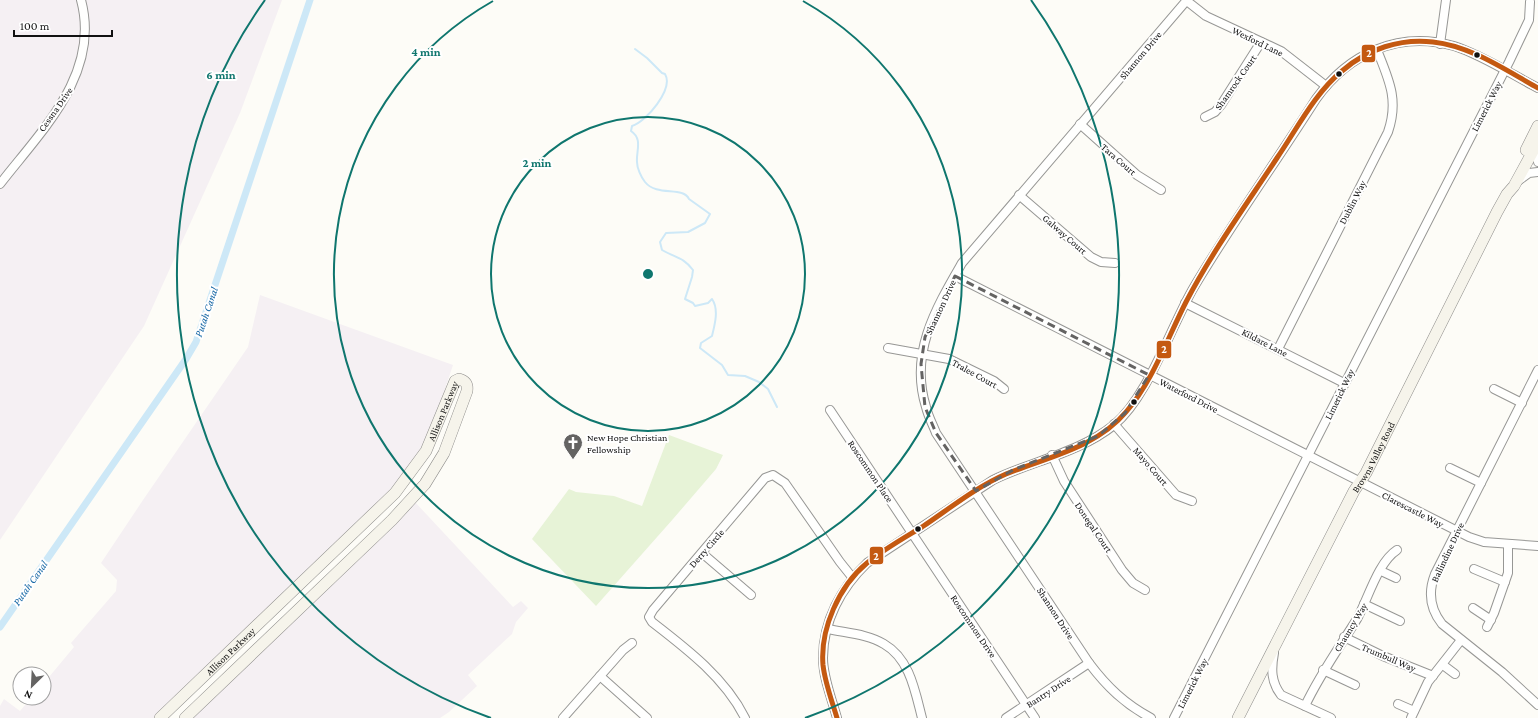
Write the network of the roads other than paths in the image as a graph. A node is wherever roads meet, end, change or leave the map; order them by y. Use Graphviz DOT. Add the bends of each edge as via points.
graph roads {
  1 [pos="82,0"];
  2 [pos="1187,0"];
  3 [pos="1446,0"];
  4 [pos="1530,2"];
  5 [pos="1261,42"];
  6 [pos="1440,44"];
  7 [pos="1377,50"];
  8 [pos="1504,70"];
  9 [pos="1326,86"];
  10 [pos="1538,88"];
  11 [pos="1205,117"];
  12 [pos="1080,124"];
  13 [pos="1538,126"];
  14 [pos="1536,145"];
  15 [pos="1538,162"];
  16 [pos="1538,172"];
  17 [pos="1517,181"];
  18 [pos="0,184"];
  19 [pos="1161,190"];
  20 [pos="1507,194"];
  21 [pos="1019,195"];
  22 [pos="1115,263"];
  23 [pos="955,276"];
  24 [pos="1185,303"];
  25 [pos="888,348"];
  26 [pos="1278,349"];
  27 [pos="922,354"];
  28 [pos="1538,370"];
  29 [pos="1149,375"];
  30 [pos="1344,383"];
  31 [pos="1004,389"];
  32 [pos="1494,389"];
  33 [pos="1522,404"];
  34 [pos="830,410"];
  35 [pos="1114,424"];
  36 [pos="1308,455"];
  37 [pos="1052,456"];
  38 [pos="1450,468"];
  39 [pos="1359,482"];
  40 [pos="1481,483"];
  41 [pos="976,491"];
  42 [pos="1192,501"];
  43 [pos="1457,531"];
  44 [pos="912,533"];
  45 [pos="1508,545"];
  46 [pos="1538,546"];
  47 [pos="1397,550"];
  48 [pos="702,553"];
  49 [pos="1474,569"];
  50 [pos="1381,571"];
  51 [pos="852,577"];
  52 [pos="1396,578"];
  53 [pos="1505,582"];
  54 [pos="1145,590"];
  55 [pos="751,595"];
  56 [pos="1364,604"];
  57 [pos="1473,608"];
  58 [pos="1400,621"];
  59 [pos="828,629"];
  60 [pos="1344,637"];
  61 [pos="1461,640"];
  62 [pos="632,643"];
  63 [pos="1275,646"];
  64 [pos="1090,663"];
  65 [pos="1443,665"];
  66 [pos="1323,670"];
  67 [pos="1455,674"];
  68 [pos="600,676"];
  69 [pos="1433,676"];
  70 [pos="1355,685"];
  71 [pos="1398,704"];
  72 [pos="1026,705"];
  73 [pos="1538,705"];
  74 [pos="1305,706"];
  75 [pos="1413,715"];
  76 [pos="160,718"];
  77 [pos="185,718"];
  78 [pos="563,718"];
  79 [pos="647,718"];
  80 [pos="744,718"];
  81 [pos="837,718"];
  82 [pos="922,718"];
  83 [pos="1006,718"];
  84 [pos="1035,718"];
  85 [pos="1151,718"];
  86 [pos="1174,718"];
  87 [pos="1238,718"];
  88 [pos="1331,718"];
  1 -- 18 [label="street, Cessna Drive" via="85,44 76,78 64,100"];
  2 -- 5 [label="street, Wexford Lane" via="1206,16"];
  2 -- 12 [label="street, Shannon Drive"];
  3 -- 6 [label="street"];
  4 -- 8 [label="street, Limerick Way" via="1529,20"];
  5 -- 9 [label="street, Wexford Lane" via="1281,51"];
  5 -- 11 [label="street, Shamrock Court" via="1221,105"];
  6 -- 7 [label="street" via="1405,42"];
  6 -- 8 [label="street" via="1465,51"];
  7 -- 9 [label="street" via="1357,58 1334,76"];
  7 -- 26 [label="street, Dublin Way" via="1393,94 1392,120"];
  8 -- 10 [label="street"];
  8 -- 30 [label="street, Limerick Way"];
  9 -- 24 [label="street"];
  12 -- 19 [label="street, Tara Court" via="1138,175"];
  12 -- 21 [label="street, Shannon Drive"];
  13 -- 20 [label="street, Browns Valley Road" via="1508,184"];
  14 -- 15 [label="street"];
  14 -- 17 [label="street, Browns Valley Road"];
  16 -- 17 [label="street" via="1529,173"];
  17 -- 20 [label="street, Browns Valley Road"];
  20 -- 39 [label="street, Browns Valley Road" via="1366,473"];
  21 -- 22 [label="street, Galway Court" via="1091,257 1101,262"];
  21 -- 23 [label="street, Shannon Drive" via="974,248"];
  23 -- 27 [label="street, Shannon Drive" via="936,309"];
  23 -- 29 [label="street, Waterford Drive"];
  24 -- 26 [label="street, Kildare Lane"];
  24 -- 29 [label="street"];
  25 -- 27 [label="street, Tralee Court"];
  26 -- 30 [label="street, Kildare Lane"];
  27 -- 31 [label="street, Tralee Court" via="949,358 994,381"];
  27 -- 41 [label="street, Shannon Drive" via="920,377 926,407 936,433"];
  28 -- 33 [label="street, Ballindine Drive"];
  29 -- 35 [label="street" via="1133,402"];
  29 -- 36 [label="street, Waterford Drive"];
  30 -- 36 [label="street, Limerick Way"];
  32 -- 33 [label="street"];
  33 -- 40 [label="street, Ballindine Drive"];
  34 -- 44 [label="street, Roscommon Place"];
  35 -- 37 [label="street" via="1098,436"];
  35 -- 42 [label="street, Mayo Court" via="1176,495"];
  36 -- 39 [label="street, Waterford Drive"];
  36 -- 86 [label="street, Limerick Way"];
  37 -- 41 [label="street" via="1013,470"];
  37 -- 54 [label="street, Donegal Court" via="1064,481 1122,570 1133,583"];
  38 -- 40 [label="street"];
  39 -- 43 [label="street, Clarescastle Way"];
  39 -- 63 [label="street, Browns Valley Road"];
  40 -- 43 [label="street, Ballindine Drive"];
  41 -- 44 [label="street"];
  41 -- 64 [label="street, Shannon Drive"];
  43 -- 45 [label="street, Clarescastle Way" via="1484,542"];
  43 -- 61 [label="street, Ballindine Drive" via="1432,582 1431,596 1438,619"];
  44 -- 51 [label="street" via="867,563"];
  44 -- 72 [label="street, Roscommon Drive"];
  45 -- 46 [label="street, Clarescastle Way"];
  45 -- 53 [label="street" via="1508,573"];
  47 -- 50 [label="street, Chauncy Way" via="1388,558"];
  48 -- 51 [label="street, Derry Circle" via="765,478 773,475 785,483"];
  48 -- 55 [label="street"];
  48 -- 80 [label="street, Derry Circle" via="648,616 725,686"];
  49 -- 53 [label="street"];
  50 -- 52 [label="street"];
  50 -- 56 [label="street, Chauncy Way"];
  51 -- 59 [label="street" via="837,601"];
  53 -- 57 [label="street" via="1489,624"];
  56 -- 58 [label="street"];
  56 -- 60 [label="street, Chauncy Way"];
  59 -- 81 [label="street" via="823,658"];
  59 -- 82 [label="street" via="884,643 897,654 907,668"];
  60 -- 66 [label="street, Chauncy Way"];
  60 -- 69 [label="street, Trumbull Way"];
  61 -- 65 [label="street"];
  61 -- 73 [label="street, Ballindine Drive"];
  62 -- 68 [label="street"];
  63 -- 74 [label="street" via="1272,676 1277,690 1281,695"];
  63 -- 87 [label="street, Browns Valley Road"];
  64 -- 72 [label="street, Bantry Drive"];
  64 -- 85 [label="street, Shannon Drive" via="1112,691 1130,707"];
  65 -- 67 [label="street"];
  65 -- 69 [label="street"];
  66 -- 70 [label="street"];
  66 -- 74 [label="street, Chauncy Way"];
  68 -- 78 [label="street"];
  68 -- 79 [label="street"];
  69 -- 75 [label="street"];
  71 -- 75 [label="street"];
  72 -- 83 [label="street, Bantry Drive"];
  72 -- 84 [label="street, Roscommon Drive"];
  74 -- 88 [label="street"];
  76 -- 77 [label="street, Allison Parkway" via="395,493 426,450 455,381 465,381 467,391 451,438 440,462 425,484 392,520"];
}
